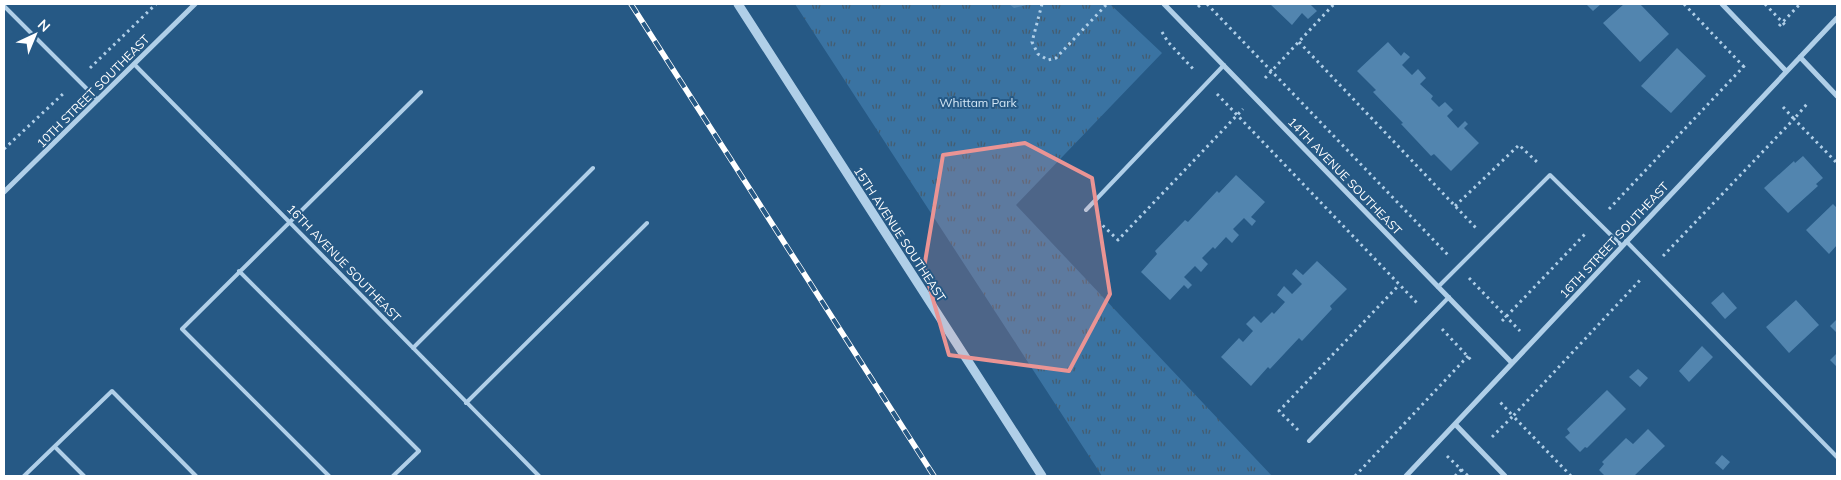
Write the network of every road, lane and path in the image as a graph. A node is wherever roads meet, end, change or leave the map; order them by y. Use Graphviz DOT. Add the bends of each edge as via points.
graph roads {
  1 [pos="195,4"];
  2 [pos="738,4"];
  3 [pos="1042,4"];
  4 [pos="1107,4"];
  5 [pos="1164,4"];
  6 [pos="1207,4"];
  7 [pos="1334,4"];
  8 [pos="1684,4"];
  9 [pos="1722,4"];
  10 [pos="1765,4"];
  11 [pos="1800,4"];
  12 [pos="4,6"];
  13 [pos="1837,18"];
  14 [pos="1782,22"];
  15 [pos="1779,26"];
  16 [pos="1787,27"];
  17 [pos="1162,32"];
  18 [pos="1173,36"];
  19 [pos="1168,42"];
  20 [pos="1299,42"];
  21 [pos="1800,57"];
  22 [pos="134,64"];
  23 [pos="1224,65"];
  24 [pos="1271,71"];
  25 [pos="1786,72"];
  26 [pos="1265,78"];
  27 [pos="1207,83"];
  28 [pos="421,92"];
  29 [pos="1837,96"];
  30 [pos="98,100"];
  31 [pos="1807,104"];
  32 [pos="1783,107"];
  33 [pos="1243,108"];
  34 [pos="1237,115"];
  35 [pos="593,168"];
  36 [pos="1550,175"];
  37 [pos="4,192"];
  38 [pos="1455,206"];
  39 [pos="1086,210"];
  40 [pos="289,221"];
  41 [pos="1597,221"];
  42 [pos="646,223"];
  43 [pos="1486,239"];
  44 [pos="1626,241"];
  45 [pos="1622,246"];
  46 [pos="1459,267"];
  47 [pos="239,271"];
  48 [pos="1399,284"];
  49 [pos="1438,287"];
  50 [pos="1449,298"];
  51 [pos="1430,316"];
  52 [pos="1506,317"];
  53 [pos="1502,321"];
  54 [pos="1531,342"];
  55 [pos="413,348"];
  56 [pos="1468,356"];
  57 [pos="1473,362"];
  58 [pos="1512,363"];
  59 [pos="466,402"];
  60 [pos="1500,402"];
  61 [pos="1455,424"];
  62 [pos="1309,441"];
  63 [pos="1436,444"];
  64 [pos="55,447"];
  65 [pos="1479,450"];
  66 [pos="1837,458"];
  67 [pos="1462,470"];
  68 [pos="24,476"];
  69 [pos="84,476"];
  70 [pos="196,476"];
  71 [pos="329,476"];
  72 [pos="393,476"];
  73 [pos="539,476"];
  74 [pos="1042,476"];
  75 [pos="1355,476"];
  76 [pos="1406,476"];
  77 [pos="1455,476"];
  78 [pos="1468,476"];
  79 [pos="1505,476"];
  1 -- 22 [label="street, 10TH STREET SOUTHEAST"];
  2 -- 74 [label="street, 15TH AVENUE SOUTHEAST"];
  3 -- 4 [label="path" via="1032,42 1038,54 1048,60 1056,58"];
  5 -- 23 [label="street, 14TH AVENUE SOUTHEAST"];
  6 -- 24 [label="path"];
  7 -- 20 [label="path"];
  8 -- 41 [label="path" via="1745,66"];
  9 -- 25 [label="street"];
  10 -- 14 [label="path"];
  11 -- 14 [label="path"];
  12 -- 30 [label="lane"];
  13 -- 21 [label="street, 16TH STREET SOUTHEAST"];
  14 -- 15 [label="path"];
  14 -- 16 [label="path"];
  17 -- 19 [label="path"];
  18 -- 19 [label="path"];
  19 -- 27 [label="path"];
  20 -- 24 [label="path"];
  20 -- 38 [label="path"];
  21 -- 25 [label="street, 16TH STREET SOUTHEAST"];
  21 -- 29 [label="street"];
  22 -- 30 [label="street, 10TH STREET SOUTHEAST"];
  22 -- 40 [label="lane, 16TH AVENUE SOUTHEAST"];
  23 -- 27 [label="lane"];
  23 -- 49 [label="street, 14TH AVENUE SOUTHEAST"];
  24 -- 26 [label="path"];
  24 -- 46 [label="path"];
  25 -- 44 [label="street, 16TH STREET SOUTHEAST"];
  27 -- 34 [label="path"];
  27 -- 39 [label="lane"];
  28 -- 40 [label="lane"];
  30 -- 37 [label="street, 10TH STREET SOUTHEAST"];
  31 -- 32 [label="path" via="1794,119"];
  33 -- 34 [label="path"];
  34 -- 39 [label="path" via="1118,240"];
  34 -- 48 [label="path"];
  35 -- 55 [label="lane"];
  36 -- 38 [label="path" via="1519,145"];
  36 -- 41 [label="lane"];
  36 -- 43 [label="lane"];
  38 -- 43 [label="path"];
  40 -- 47 [label="lane"];
  40 -- 55 [label="lane, 16TH AVENUE SOUTHEAST"];
  41 -- 45 [label="lane"];
  41 -- 52 [label="path"];
  42 -- 59 [label="lane"];
  43 -- 46 [label="lane"];
  44 -- 45 [label="street, 16TH STREET SOUTHEAST"];
  44 -- 66 [label="lane"];
  45 -- 54 [label="street, 16TH STREET SOUTHEAST"];
  46 -- 49 [label="lane"];
  46 -- 52 [label="path"];
  47 -- 71 [label="lane" via="182,329"];
  47 -- 72 [label="lane" via="419,451"];
  48 -- 51 [label="path"];
  48 -- 62 [label="path" via="1279,411"];
  49 -- 50 [label="street, 14TH AVENUE SOUTHEAST"];
  50 -- 51 [label="lane"];
  50 -- 58 [label="street, 14TH AVENUE SOUTHEAST"];
  51 -- 56 [label="path"];
  51 -- 62 [label="lane"];
  52 -- 53 [label="path"];
  52 -- 54 [label="path"];
  54 -- 58 [label="street, 16TH STREET SOUTHEAST"];
  55 -- 59 [label="lane, 16TH AVENUE SOUTHEAST"];
  56 -- 57 [label="path"];
  56 -- 75 [label="path"];
  58 -- 61 [label="street, 16TH STREET SOUTHEAST"];
  59 -- 73 [label="lane, 16TH AVENUE SOUTHEAST"];
  60 -- 65 [label="path" via="1513,416"];
  61 -- 63 [label="street, 16TH STREET SOUTHEAST"];
  61 -- 65 [label="street"];
  63 -- 67 [label="path"];
  63 -- 76 [label="street, 16TH STREET SOUTHEAST"];
  64 -- 68 [label="lane"];
  64 -- 69 [label="lane"];
  64 -- 70 [label="lane" via="112,391"];
  65 -- 79 [label="street"];
  67 -- 77 [label="path"];
  67 -- 78 [label="path"];
}
